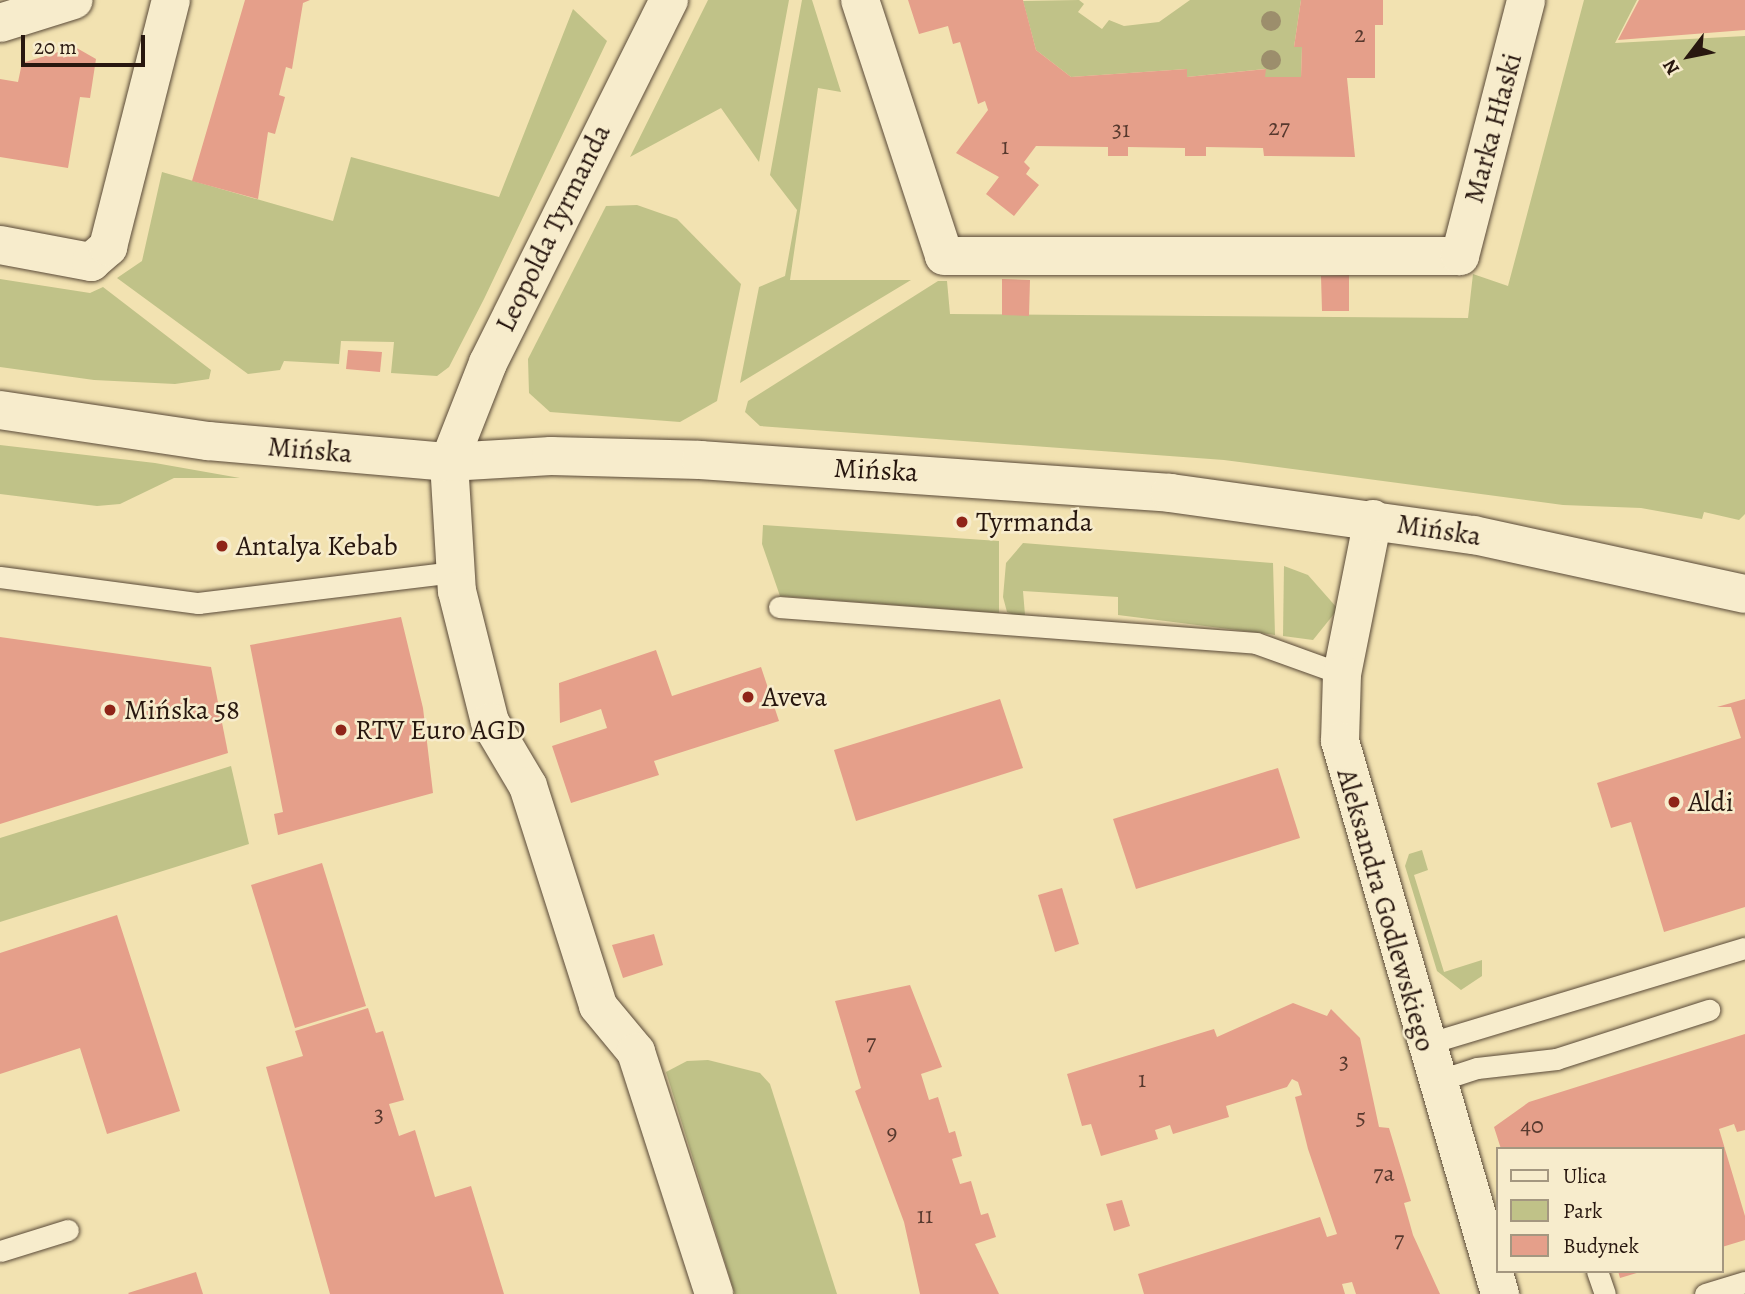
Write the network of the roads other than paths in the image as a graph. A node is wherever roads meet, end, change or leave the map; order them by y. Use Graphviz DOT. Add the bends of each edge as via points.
graph roads {
  1 [pos="74,0"];
  2 [pos="171,0"];
  3 [pos="669,0"];
  4 [pos="860,0"];
  5 [pos="1527,0"];
  6 [pos="0,23"];
  7 [pos="0,245"];
  8 [pos="0,410"];
  9 [pos="449,462"];
  10 [pos="1373,519"];
  11 [pos="456,572"];
  12 [pos="0,577"];
  13 [pos="1745,594"];
  14 [pos="779,607"];
  15 [pos="1342,674"];
  16 [pos="1745,948"];
  17 [pos="1710,1010"];
  18 [pos="1423,1045"];
  19 [pos="1434,1082"];
  20 [pos="68,1230"];
  21 [pos="0,1251"];
  22 [pos="1598,1273"];
  23 [pos="1745,1282"];
  24 [pos="714,1294"];
  25 [pos="1500,1294"];
  26 [pos="1605,1294"];
  27 [pos="1705,1294"];
  1 -- 6 [label="street"];
  2 -- 7 [label="street" via="108,247 91,262"];
  3 -- 9 [label="street, Leopolda Tyrmanda" via="488,363"];
  4 -- 5 [label="street, Marka Hłaski" via="944,256 1460,256"];
  8 -- 9 [label="street, Mińska" via="208,441"];
  9 -- 10 [label="street, Mińska" via="551,456 955,475"];
  9 -- 11 [label="street"];
  10 -- 13 [label="street, Mińska" via="1574,554"];
  10 -- 15 [label="street, Aleksandra Godlewskiego"];
  11 -- 12 [label="lane" via="198,603"];
  11 -- 24 [label="street" via="490,722 528,786 598,1006 636,1052"];
  14 -- 15 [label="lane" via="1256,643"];
  15 -- 18 [label="street, Aleksandra Godlewskiego" via="1340,741 1347,779"];
  16 -- 18 [label="lane"];
  17 -- 19 [label="lane" via="1556,1059 1477,1068"];
  18 -- 19 [label="street, Aleksandra Godlewskiego"];
  19 -- 25 [label="street, Aleksandra Godlewskiego"];
  20 -- 21 [label="lane"];
  22 -- 26 [label="lane"];
  23 -- 27 [label="lane"];
}
